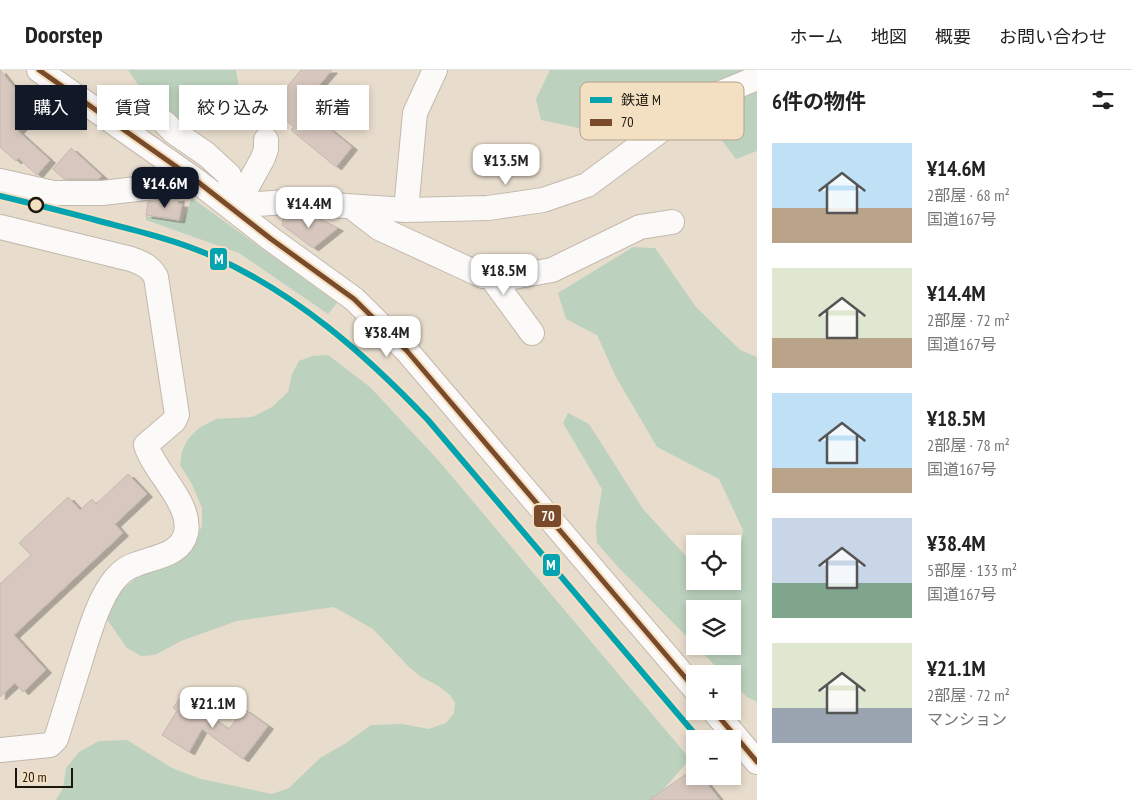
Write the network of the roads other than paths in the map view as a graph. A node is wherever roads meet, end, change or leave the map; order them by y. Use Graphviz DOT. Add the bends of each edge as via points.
graph roads {
  1 [pos="38,70"];
  2 [pos="435,70"];
  3 [pos="757,78"];
  4 [pos="744,83"];
  5 [pos="169,127"];
  6 [pos="266,140"];
  7 [pos="648,140"];
  8 [pos="0,180"];
  9 [pos="198,182"];
  10 [pos="234,206"];
  11 [pos="354,208"];
  12 [pos="406,210"];
  13 [pos="672,222"];
  14 [pos="0,227"];
  15 [pos="491,277"];
  16 [pos="532,333"];
  17 [pos="686,678"];
  18 [pos="722,720"];
  19 [pos="0,750"];
  20 [pos="757,762"];
  1 -- 9 [label="street"];
  2 -- 12 [label="street" via="415,113"];
  3 -- 4 [label="street"];
  5 -- 10 [label="street" via="228,175"];
  6 -- 10 [label="street" via="262,158"];
  7 -- 12 [label="street" via="587,185 543,200 488,208"];
  8 -- 9 [label="street" via="53,193 102,193"];
  9 -- 10 [label="street"];
  10 -- 11 [label="street" via="286,202"];
  10 -- 17 [label="street" via="271,239 354,299 407,351"];
  11 -- 12 [label="street"];
  11 -- 15 [label="street" via="379,228"];
  13 -- 15 [label="street" via="640,227 552,270 513,277"];
  14 -- 19 [label="street" via="131,258 152,270 156,277 177,415 146,445 149,456 184,509 186,523 186,534 171,552 135,564 123,571 109,588 92,624 56,739 50,744"];
  15 -- 16 [label="street"];
  18 -- 20 [label="street"];
}
